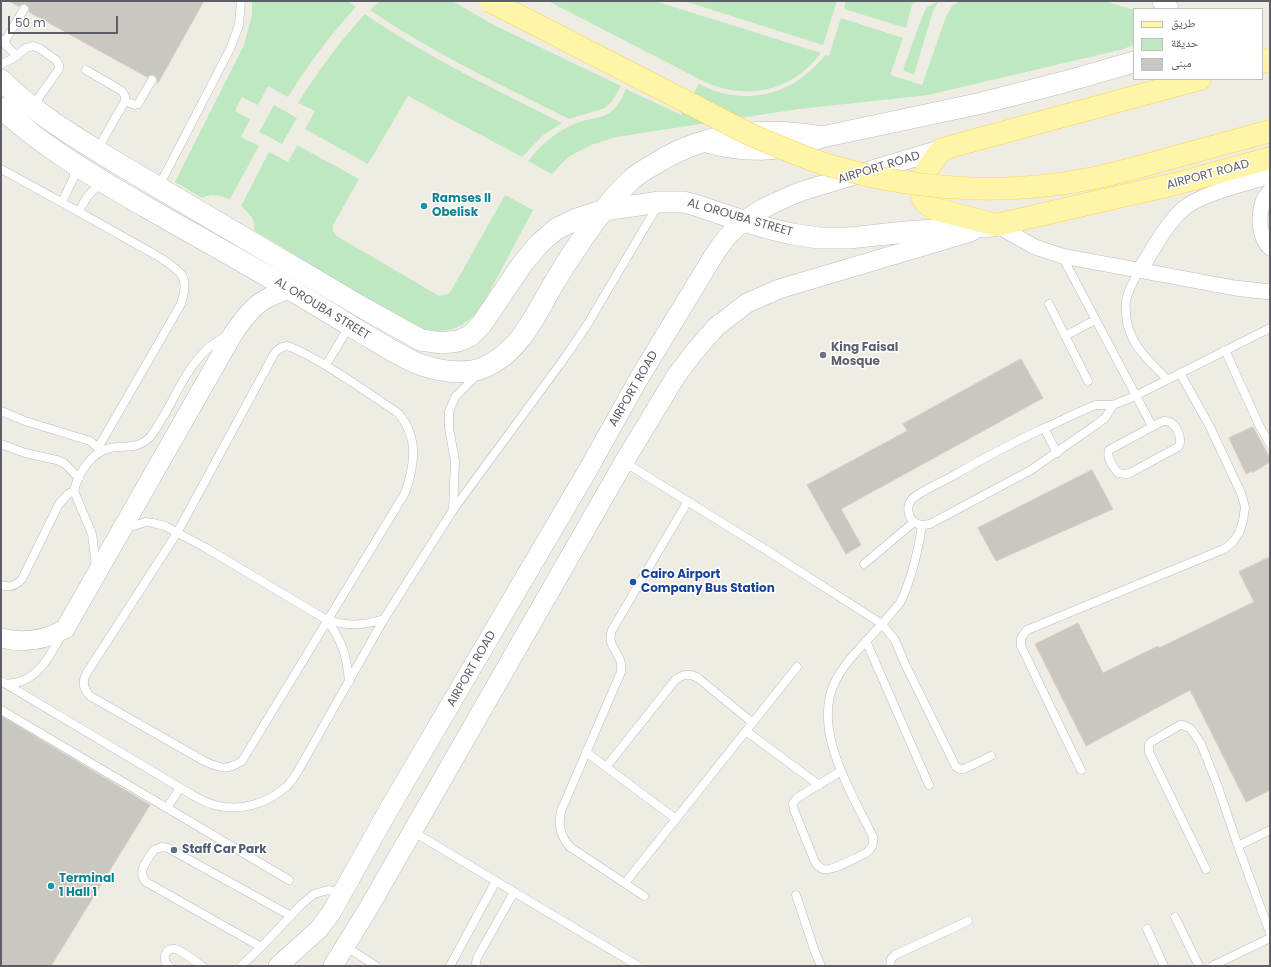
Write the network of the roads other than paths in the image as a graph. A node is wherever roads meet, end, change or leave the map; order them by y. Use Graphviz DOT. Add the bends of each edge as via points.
graph roads {
  1 [pos="242,1"];
  2 [pos="490,1"];
  3 [pos="24,9"];
  4 [pos="3,42"];
  5 [pos="17,56"];
  6 [pos="1133,62"];
  7 [pos="1,64"];
  8 [pos="86,70"];
  9 [pos="1,80"];
  10 [pos="152,80"];
  11 [pos="1196,80"];
  12 [pos="124,101"];
  13 [pos="1,108"];
  14 [pos="35,109"];
  15 [pos="1270,131"];
  16 [pos="97,150"];
  17 [pos="942,150"];
  18 [pos="1270,158"];
  19 [pos="73,163"];
  20 [pos="1,170"];
  21 [pos="1270,176"];
  22 [pos="106,184"];
  23 [pos="159,187"];
  24 [pos="1270,191"];
  25 [pos="62,202"];
  26 [pos="660,202"];
  27 [pos="604,210"];
  28 [pos="79,211"];
  29 [pos="743,221"];
  30 [pos="996,225"];
  31 [pos="1270,248"];
  32 [pos="1062,256"];
  33 [pos="1140,270"];
  34 [pos="290,289"];
  35 [pos="1270,292"];
  36 [pos="1048,304"];
  37 [pos="1095,320"];
  38 [pos="350,326"];
  39 [pos="1270,328"];
  40 [pos="232,334"];
  41 [pos="1065,336"];
  42 [pos="1225,350"];
  43 [pos="326,365"];
  44 [pos="483,368"];
  45 [pos="1180,373"];
  46 [pos="1167,379"];
  47 [pos="1088,381"];
  48 [pos="629,396"];
  49 [pos="1135,396"];
  50 [pos="1113,405"];
  51 [pos="655,410"];
  52 [pos="1,411"];
  53 [pos="1152,426"];
  54 [pos="1044,428"];
  55 [pos="1,444"];
  56 [pos="1270,444"];
  57 [pos="99,450"];
  58 [pos="1057,453"];
  59 [pos="624,462"];
  60 [pos="589,468"];
  61 [pos="79,478"];
  62 [pos="612,483"];
  63 [pos="74,491"];
  64 [pos="688,501"];
  65 [pos="453,510"];
  66 [pos="918,524"];
  67 [pos="122,530"];
  68 [pos="177,532"];
  69 [pos="864,564"];
  70 [pos="97,573"];
  71 [pos="1,585"];
  72 [pos="384,619"];
  73 [pos="327,620"];
  74 [pos="882,624"];
  75 [pos="65,629"];
  76 [pos="1,638"];
  77 [pos="866,642"];
  78 [pos="797,667"];
  79 [pos="349,682"];
  80 [pos="4,683"];
  81 [pos="1,710"];
  82 [pos="753,723"];
  83 [pos="746,731"];
  84 [pos="586,752"];
  85 [pos="991,756"];
  86 [pos="606,767"];
  87 [pos="1082,770"];
  88 [pos="841,771"];
  89 [pos="819,785"];
  90 [pos="929,785"];
  91 [pos="180,788"];
  92 [pos="167,808"];
  93 [pos="676,819"];
  94 [pos="1270,830"];
  95 [pos="412,831"];
  96 [pos="1238,846"];
  97 [pos="1206,868"];
  98 [pos="289,880"];
  99 [pos="496,881"];
  100 [pos="625,883"];
  101 [pos="514,892"];
  102 [pos="343,893"];
  103 [pos="796,895"];
  104 [pos="644,896"];
  105 [pos="368,909"];
  106 [pos="290,916"];
  107 [pos="1175,917"];
  108 [pos="968,921"];
  109 [pos="1147,929"];
  110 [pos="1270,933"];
  111 [pos="1270,938"];
  112 [pos="345,946"];
  113 [pos="261,947"];
  114 [pos="634,965"];
  115 [pos="169,966"];
  116 [pos="202,966"];
  117 [pos="241,966"];
  118 [pos="278,966"];
  119 [pos="332,966"];
  120 [pos="376,966"];
  121 [pos="450,966"];
  122 [pos="477,966"];
  123 [pos="821,966"];
  124 [pos="890,966"];
  125 [pos="1164,966"];
  126 [pos="1199,966"];
  127 [pos="1212,966"];
  1 -- 23 [label="lane" via="239,25 230,49"];
  2 -- 15 [label="main road, bridge" via="749,134 830,166 872,177 958,188 1002,189 1045,186 1130,169"];
  3 -- 4 [label="lane"];
  4 -- 5 [label="lane"];
  5 -- 7 [label="lane"];
  5 -- 14 [label="lane" via="30,47 36,47 56,60 59,65 57,72 39,97"];
  6 -- 27 [label="main road" via="982,103 822,137 782,132 722,136 674,153 634,178"];
  8 -- 12 [label="lane" via="122,92 125,96"];
  9 -- 14 [label="main road, AL OROUBA STREET"];
  10 -- 12 [label="lane" via="138,104"];
  11 -- 17 [label="main road, AIRPORT ROAD"];
  12 -- 16 [label="lane"];
  13 -- 19 [label="main road, AL OROUBA STREET" via="27,131"];
  14 -- 16 [label="main road, AL OROUBA STREET"];
  16 -- 23 [label="main road, AL OROUBA STREET"];
  17 -- 29 [label="street, AIRPORT ROAD" via="802,191 759,210"];
  17 -- 30 [label="main road" via="928,168 922,182 920,190 924,201 935,209"];
  18 -- 30 [label="main road, AIRPORT ROAD" via="1179,184"];
  19 -- 22 [label="main road, AL OROUBA STREET"];
  19 -- 25 [label="lane" via="74,177"];
  20 -- 25 [label="lane"];
  21 -- 33 [label="street" via="1209,195 1183,209 1164,232"];
  22 -- 28 [label="lane" via="88,195"];
  22 -- 34 [label="main road, AL OROUBA STREET"];
  23 -- 27 [label="main road, AL OROUBA STREET" via="377,316 421,340 442,344 470,336 481,325 523,263 556,229"];
  24 -- 31 [label="street" via="1264,199 1260,228 1264,242"];
  25 -- 28 [label="lane"];
  26 -- 27 [label="main road, AL OROUBA STREET"];
  26 -- 29 [label="main road, AL OROUBA STREET" via="692,204"];
  26 -- 65 [label="lane" via="587,325"];
  27 -- 44 [label="main road, AL OROUBA STREET" via="576,249 526,332 513,348"];
  28 -- 57 [label="lane" via="164,261 182,275 184,284 181,304"];
  29 -- 30 [label="main road, AL OROUBA STREET" via="818,238"];
  29 -- 48 [label="street, AIRPORT ROAD" via="714,255"];
  30 -- 32 [label="street" via="1035,246"];
  30 -- 51 [label="street, AIRPORT ROAD" via="779,289 747,303 716,327 695,351"];
  32 -- 33 [label="street"];
  32 -- 37 [label="lane"];
  33 -- 35 [label="street"];
  33 -- 46 [label="lane" via="1126,302 1129,332 1142,354"];
  34 -- 38 [label="main road, AL OROUBA STREET"];
  34 -- 40 [label="street" via="259,302"];
  36 -- 41 [label="lane"];
  37 -- 41 [label="lane"];
  37 -- 49 [label="lane"];
  38 -- 43 [label="lane"];
  38 -- 44 [label="main road, AL OROUBA STREET" via="418,364 463,372"];
  39 -- 42 [label="lane"];
  40 -- 57 [label="lane" via="210,346 199,357 150,437 140,445"];
  40 -- 67 [label="street"];
  41 -- 47 [label="lane"];
  42 -- 45 [label="lane"];
  42 -- 56 [label="lane"];
  43 -- 68 [label="lane" via="294,348 287,346 276,350"];
  43 -- 73 [label="lane" via="398,413 410,432 414,464 406,493"];
  44 -- 65 [label="lane" via="455,397 449,412 455,461"];
  45 -- 46 [label="lane"];
  45 -- 87 [label="lane" via="1210,427 1241,493 1245,507 1243,521 1239,533 1224,549 1027,630 1021,638 1021,646"];
  46 -- 49 [label="lane"];
  48 -- 51 [label="street"];
  48 -- 60 [label="street, AIRPORT ROAD"];
  49 -- 50 [label="lane"];
  49 -- 53 [label="lane"];
  50 -- 54 [label="lane" via="1096,405"];
  50 -- 58 [label="lane" via="1105,418"];
  51 -- 59 [label="street, AIRPORT ROAD"];
  52 -- 57 [label="lane" via="90,442"];
  53 -- 53 [label="lane" via="1164,421 1171,423 1180,437 1180,444 1130,473 1118,473 1109,458 1109,450"];
  54 -- 58 [label="lane"];
  54 -- 66 [label="lane" via="935,485 912,500 908,508 909,516"];
  55 -- 61 [label="lane" via="64,463"];
  57 -- 61 [label="lane"];
  58 -- 66 [label="lane" via="940,520 930,524"];
  59 -- 62 [label="street, AIRPORT ROAD"];
  59 -- 64 [label="lane"];
  60 -- 62 [label="street"];
  60 -- 102 [label="street, AIRPORT ROAD"];
  61 -- 63 [label="lane"];
  62 -- 95 [label="street, AIRPORT ROAD"];
  63 -- 70 [label="lane" via="92,534"];
  63 -- 71 [label="lane" via="59,504 19,583 9,587"];
  64 -- 74 [label="lane"];
  64 -- 84 [label="lane" via="612,630 610,641 621,661 621,672"];
  65 -- 72 [label="lane"];
  66 -- 69 [label="lane"];
  66 -- 74 [label="lane" via="917,556 905,592 900,603"];
  67 -- 68 [label="lane" via="146,522 165,526"];
  67 -- 70 [label="street"];
  68 -- 73 [label="lane"];
  68 -- 73 [label="lane" via="86,674 83,685 90,696 204,761 227,768 242,761"];
  70 -- 75 [label="street"];
  72 -- 73 [label="lane" via="363,625 341,624"];
  72 -- 79 [label="lane"];
  73 -- 79 [label="lane" via="342,645"];
  74 -- 77 [label="lane"];
  74 -- 85 [label="lane" via="894,640 956,767 964,769"];
  75 -- 76 [label="street" via="52,636 26,641"];
  75 -- 80 [label="lane" via="38,671 21,681"];
  77 -- 88 [label="lane" via="836,679 828,701 829,733"];
  77 -- 90 [label="lane"];
  78 -- 82 [label="lane"];
  79 -- 91 [label="lane" via="298,771 288,785 271,798 253,805 214,805"];
  80 -- 91 [label="lane"];
  81 -- 92 [label="lane"];
  82 -- 83 [label="lane"];
  82 -- 86 [label="lane" via="698,678 690,674 681,676"];
  83 -- 89 [label="lane"];
  83 -- 93 [label="lane"];
  84 -- 86 [label="lane"];
  84 -- 100 [label="lane" via="561,811 560,832 570,846"];
  86 -- 93 [label="lane"];
  88 -- 89 [label="lane"];
  88 -- 89 [label="lane" via="872,837 873,846 870,851 829,869 818,866 793,806 797,798"];
  91 -- 92 [label="lane"];
  92 -- 98 [label="lane"];
  93 -- 100 [label="lane"];
  94 -- 96 [label="lane"];
  95 -- 99 [label="lane"];
  95 -- 105 [label="street, AIRPORT ROAD"];
  96 -- 97 [label="lane" via="1215,778 1201,744 1191,729 1186,725 1180,725 1151,742 1149,752"];
  96 -- 110 [label="lane"];
  99 -- 101 [label="lane"];
  99 -- 121 [label="lane"];
  100 -- 104 [label="lane"];
  101 -- 114 [label="lane"];
  101 -- 122 [label="lane" via="477,958"];
  102 -- 105 [label="street"];
  102 -- 106 [label="lane" via="328,890 314,894"];
  102 -- 118 [label="street, AIRPORT ROAD" via="319,930"];
  103 -- 123 [label="lane"];
  105 -- 112 [label="street, AIRPORT ROAD"];
  106 -- 113 [label="lane"];
  106 -- 113 [label="lane" via="168,848 154,850 142,869 142,879"];
  107 -- 126 [label="lane"];
  108 -- 124 [label="lane" via="895,955"];
  109 -- 125 [label="lane"];
  111 -- 127 [label="lane"];
  112 -- 119 [label="street, AIRPORT ROAD"];
  112 -- 120 [label="lane"];
  113 -- 117 [label="lane"];
  115 -- 116 [label="lane" via="164,960 165,955 167,951 176,949"];
}
